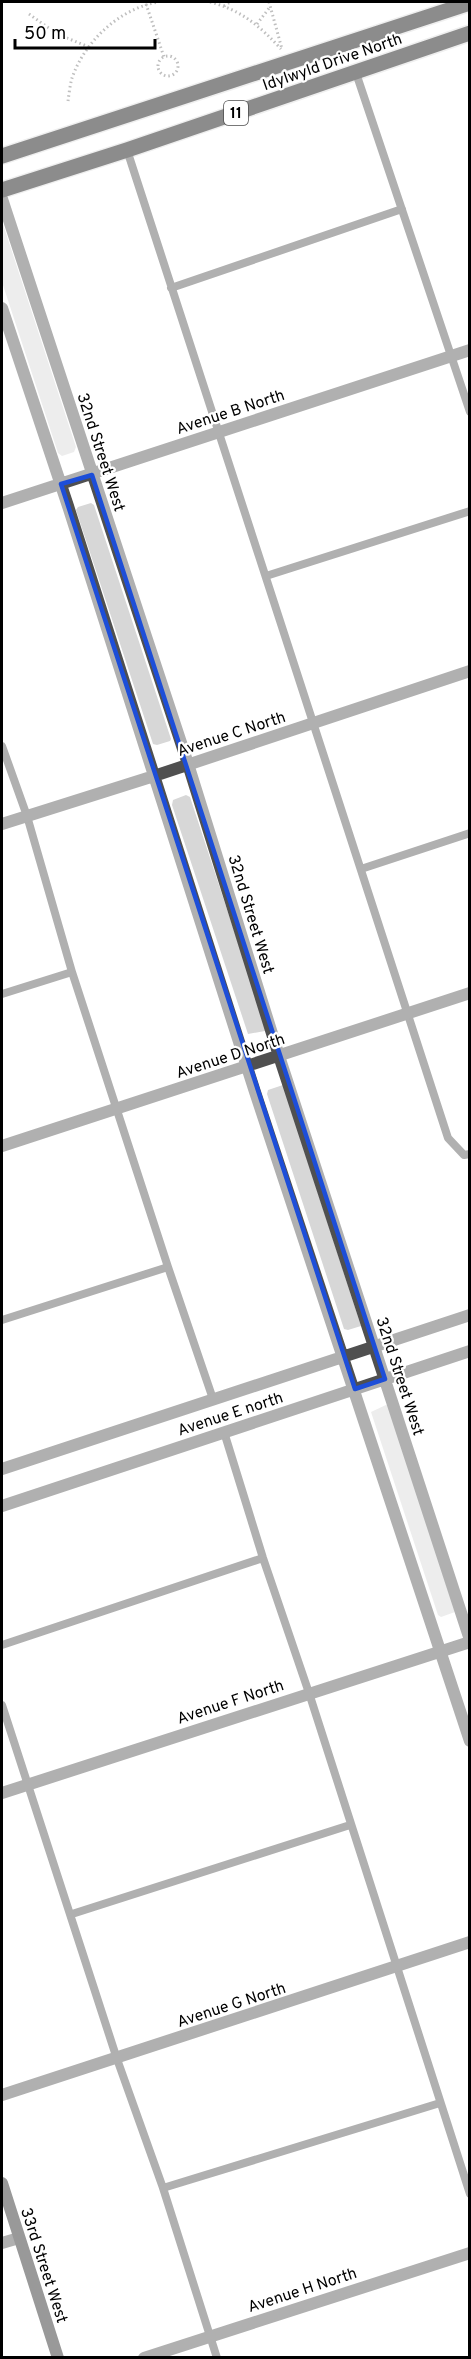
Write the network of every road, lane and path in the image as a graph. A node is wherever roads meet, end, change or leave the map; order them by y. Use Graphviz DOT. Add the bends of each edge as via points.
graph roads {
  1 [pos="158,2"];
  2 [pos="210,2"];
  3 [pos="230,2"];
  4 [pos="269,2"];
  5 [pos="436,2"];
  6 [pos="470,3"];
  7 [pos="146,4"];
  8 [pos="224,6"];
  9 [pos="270,6"];
  10 [pos="29,14"];
  11 [pos="422,18"];
  12 [pos="257,24"];
  13 [pos="470,33"];
  14 [pos="89,47"];
  15 [pos="164,57"];
  16 [pos="356,73"];
  17 [pos="68,101"];
  18 [pos="127,150"];
  19 [pos="2,156"];
  20 [pos="2,190"];
  21 [pos="2,199"];
  22 [pos="402,208"];
  23 [pos="171,288"];
  24 [pos="2,308"];
  25 [pos="470,350"];
  26 [pos="451,356"];
  27 [pos="470,412"];
  28 [pos="217,432"];
  29 [pos="92,475"];
  30 [pos="61,484"];
  31 [pos="2,503"];
  32 [pos="470,512"];
  33 [pos="266,576"];
  34 [pos="470,671"];
  35 [pos="314,723"];
  36 [pos="2,746"];
  37 [pos="188,765"];
  38 [pos="154,776"];
  39 [pos="27,816"];
  40 [pos="2,824"];
  41 [pos="470,833"];
  42 [pos="361,869"];
  43 [pos="72,972"];
  44 [pos="470,993"];
  45 [pos="2,994"];
  46 [pos="406,1015"];
  47 [pos="279,1056"];
  48 [pos="247,1067"];
  49 [pos="117,1108"];
  50 [pos="2,1146"];
  51 [pos="470,1154"];
  52 [pos="168,1268"];
  53 [pos="470,1315"];
  54 [pos="2,1320"];
  55 [pos="374,1347"];
  56 [pos="470,1351"];
  57 [pos="344,1357"];
  58 [pos="385,1379"];
  59 [pos="355,1389"];
  60 [pos="213,1399"];
  61 [pos="224,1432"];
  62 [pos="2,1469"];
  63 [pos="2,1506"];
  64 [pos="263,1558"];
  65 [pos="470,1641"];
  66 [pos="2,1645"];
  67 [pos="441,1652"];
  68 [pos="309,1693"];
  69 [pos="2,1705"];
  70 [pos="470,1741"];
  71 [pos="28,1784"];
  72 [pos="2,1793"];
  73 [pos="350,1825"];
  74 [pos="72,1914"];
  75 [pos="470,1942"];
  76 [pos="396,1967"];
  77 [pos="117,2058"];
  78 [pos="2,2095"];
  79 [pos="440,2103"];
  80 [pos="2,2183"];
  81 [pos="163,2188"];
  82 [pos="470,2194"];
  83 [pos="19,2238"];
  84 [pos="2,2243"];
  85 [pos="470,2253"];
  86 [pos="210,2336"];
  87 [pos="58,2358"];
  88 [pos="144,2358"];
  89 [pos="217,2358"];
  1 -- 7 [label="path"];
  2 -- 8 [label="path"];
  3 -- 8 [label="path"];
  4 -- 9 [label="path"];
  5 -- 11 [label="main road"];
  6 -- 11 [label="main road, Idylwyld Drive North / 11"];
  7 -- 14 [label="path" via="119,19"];
  7 -- 15 [label="path"];
  8 -- 12 [label="path"];
  9 -- 12 [label="path"];
  9 -- 12 [label="path" via="283,50"];
  10 -- 14 [label="path" via="57,34"];
  11 -- 19 [label="main road, Idylwyld Drive North / 11"];
  13 -- 16 [label="main road, Idylwyld Drive North / 11"];
  14 -- 17 [label="path" via="72,78"];
  15 -- 15 [label="path" via="158,69 162,74 172,75 177,63 172,57"];
  16 -- 18 [label="main road, Idylwyld Drive North / 11"];
  16 -- 22 [label="lane"];
  18 -- 20 [label="main road, Idylwyld Drive North / 11"];
  18 -- 23 [label="lane"];
  21 -- 29 [label="street, 32nd Street West"];
  22 -- 23 [label="lane"];
  22 -- 26 [label="lane"];
  23 -- 28 [label="lane"];
  24 -- 30 [label="street"];
  25 -- 26 [label="street, Avenue B North"];
  26 -- 27 [label="lane"];
  26 -- 28 [label="street, Avenue B North"];
  28 -- 29 [label="street, Avenue B North"];
  28 -- 33 [label="lane"];
  29 -- 30 [label="street, Avenue B North"];
  29 -- 37 [label="street, 32nd Street West"];
  30 -- 31 [label="street, Avenue B North"];
  30 -- 38 [label="street"];
  32 -- 33 [label="lane"];
  33 -- 35 [label="lane"];
  34 -- 35 [label="street, Avenue C North"];
  35 -- 37 [label="street, Avenue C North"];
  35 -- 42 [label="lane"];
  36 -- 39 [label="lane"];
  37 -- 38 [label="street, Avenue C North"];
  37 -- 47 [label="street, 32nd Street West"];
  38 -- 39 [label="street, Avenue C North"];
  38 -- 48 [label="street"];
  39 -- 40 [label="street, Avenue C North"];
  39 -- 43 [label="lane"];
  41 -- 42 [label="lane"];
  42 -- 46 [label="lane"];
  43 -- 45 [label="lane"];
  43 -- 49 [label="lane"];
  44 -- 46 [label="street, Avenue D North"];
  46 -- 47 [label="street, Avenue D North"];
  46 -- 51 [label="lane" via="448,1138 464,1155"];
  47 -- 48 [label="street, Avenue D North"];
  47 -- 55 [label="street, 32nd Street West"];
  48 -- 49 [label="street, Avenue D North"];
  48 -- 57 [label="street"];
  49 -- 50 [label="street, Avenue D North"];
  49 -- 52 [label="lane"];
  52 -- 54 [label="lane"];
  52 -- 60 [label="lane"];
  53 -- 55 [label="street, Avenue E north"];
  55 -- 57 [label="street, Avenue E north"];
  55 -- 58 [label="street, 32nd Street West"];
  56 -- 58 [label="street, Avenue E north"];
  57 -- 59 [label="street"];
  57 -- 60 [label="street, Avenue E north"];
  58 -- 59 [label="street, Avenue E north"];
  58 -- 65 [label="street, 32nd Street West"];
  59 -- 61 [label="street, Avenue E north"];
  59 -- 67 [label="street"];
  60 -- 62 [label="street, Avenue E north"];
  61 -- 63 [label="street, Avenue E north"];
  61 -- 64 [label="lane"];
  64 -- 66 [label="lane"];
  64 -- 68 [label="lane"];
  65 -- 67 [label="street, Avenue F North"];
  67 -- 68 [label="street, Avenue F North"];
  67 -- 70 [label="street"];
  68 -- 71 [label="street, Avenue F North"];
  68 -- 73 [label="lane"];
  69 -- 71 [label="lane"];
  71 -- 72 [label="street, Avenue F North"];
  71 -- 74 [label="lane"];
  73 -- 74 [label="lane"];
  73 -- 76 [label="lane"];
  74 -- 77 [label="lane"];
  75 -- 76 [label="street, Avenue G North"];
  76 -- 77 [label="street, Avenue G North"];
  76 -- 79 [label="lane"];
  77 -- 78 [label="street, Avenue G North"];
  77 -- 81 [label="lane"];
  79 -- 81 [label="lane"];
  79 -- 82 [label="lane"];
  80 -- 83 [label="main road, 33rd Street West"];
  81 -- 86 [label="lane"];
  83 -- 84 [label="street"];
  83 -- 87 [label="main road, 33rd Street West"];
  85 -- 86 [label="street, Avenue H North"];
  86 -- 88 [label="street, Avenue H North"];
  86 -- 89 [label="lane"];
}
